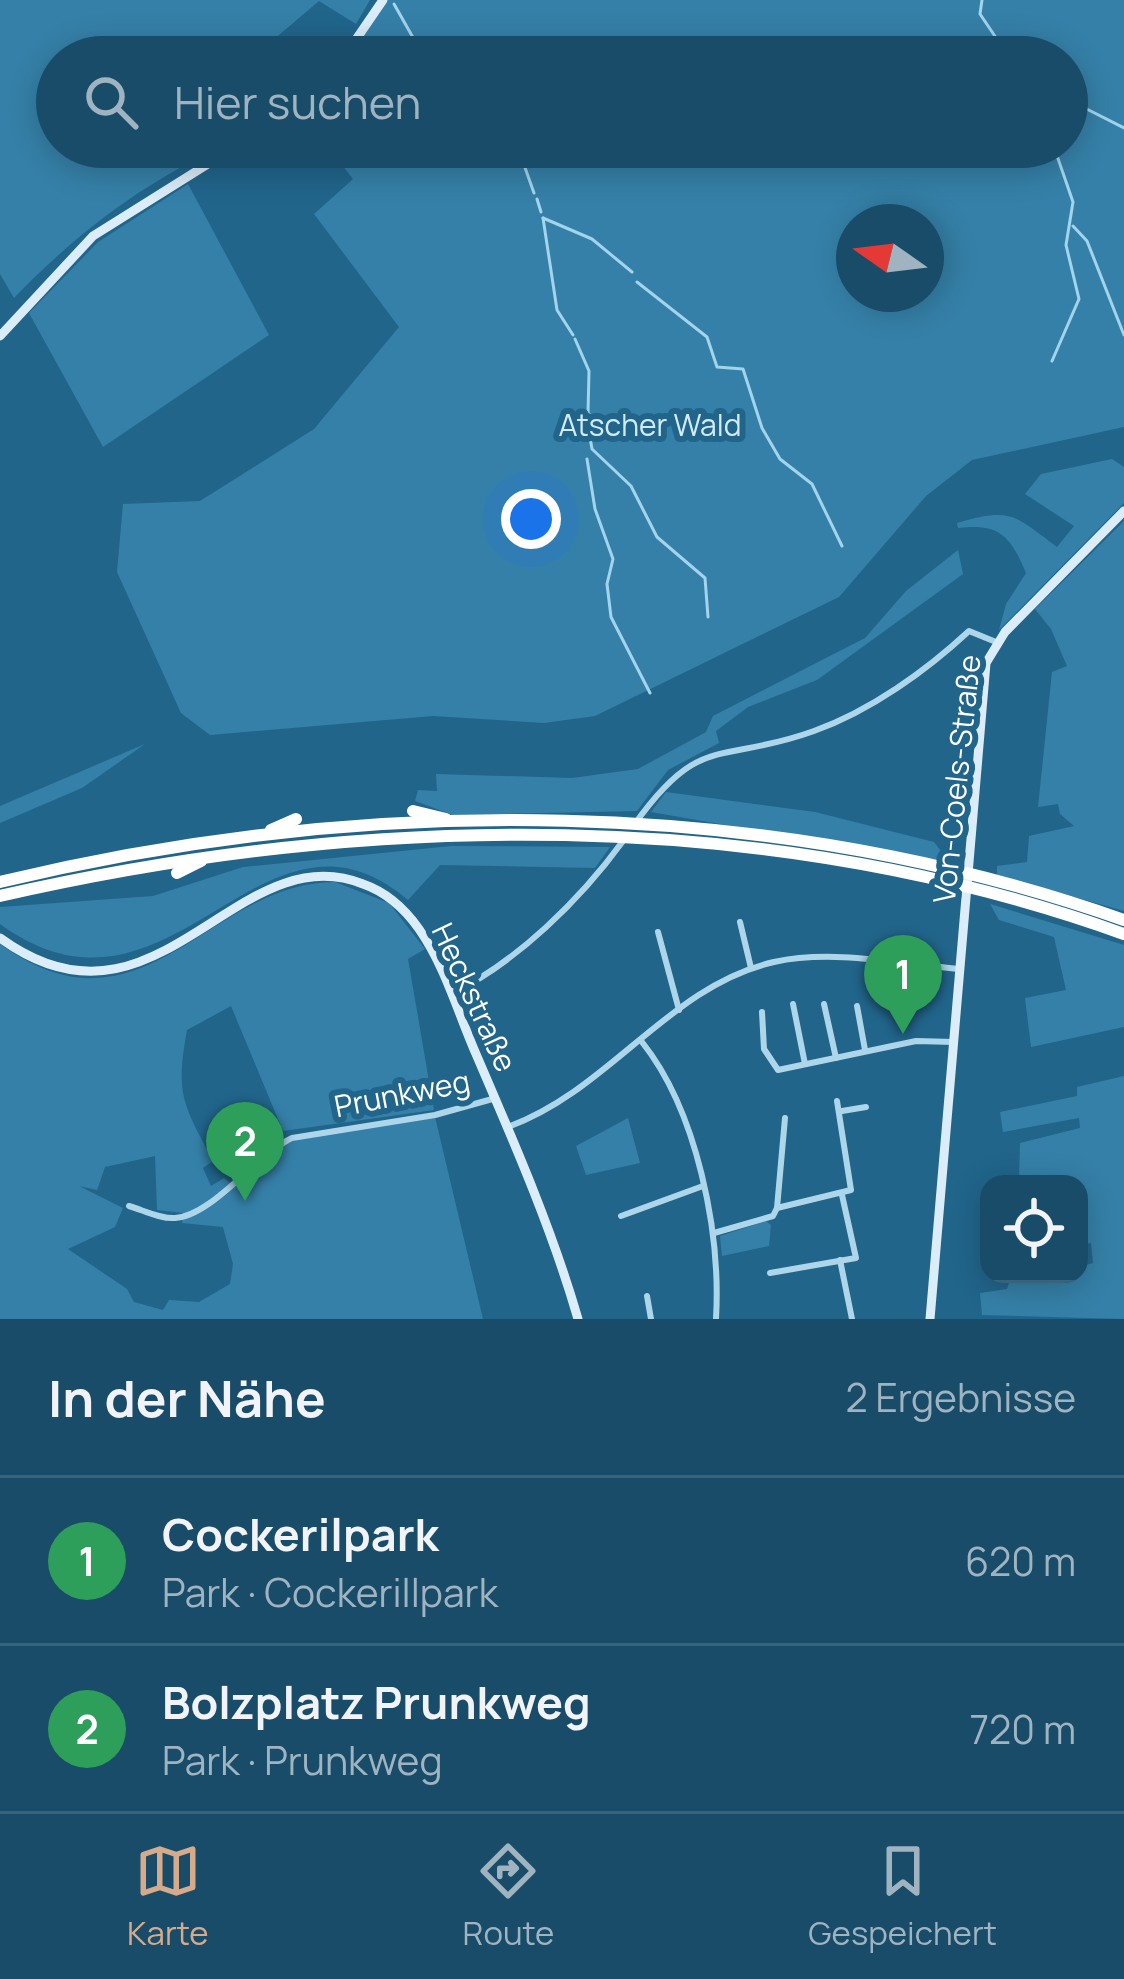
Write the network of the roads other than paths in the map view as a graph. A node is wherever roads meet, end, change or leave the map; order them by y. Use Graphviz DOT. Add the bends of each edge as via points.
graph roads {
  1 [pos="382,0"];
  2 [pos="358,36"];
  3 [pos="199,168"];
  4 [pos="0,336"];
  5 [pos="1124,512"];
  6 [pos="995,642"];
  7 [pos="413,811"];
  8 [pos="296,819"];
  9 [pos="453,822"];
  10 [pos="259,835"];
  11 [pos="212,855"];
  12 [pos="177,873"];
  13 [pos="2,891"];
  14 [pos="59,893"];
  15 [pos="1124,920"];
  16 [pos="740,922"];
  17 [pos="658,932"];
  18 [pos="1124,934"];
  19 [pos="0,938"];
  20 [pos="751,968"];
  21 [pos="960,969"];
  22 [pos="451,994"];
  23 [pos="793,1004"];
  24 [pos="824,1004"];
  25 [pos="857,1006"];
  26 [pos="679,1010"];
  27 [pos="763,1012"];
  28 [pos="642,1042"];
  29 [pos="954,1042"];
  30 [pos="866,1051"];
  31 [pos="836,1058"];
  32 [pos="805,1064"];
  33 [pos="496,1098"];
  34 [pos="837,1101"];
  35 [pos="866,1107"];
  36 [pos="842,1111"];
  37 [pos="785,1118"];
  38 [pos="508,1127"];
  39 [pos="703,1186"];
  40 [pos="842,1195"];
  41 [pos="129,1206"];
  42 [pos="777,1208"];
  43 [pos="621,1216"];
  44 [pos="714,1233"];
  45 [pos="840,1260"];
  46 [pos="770,1273"];
  47 [pos="647,1296"];
  48 [pos="578,1319"];
  49 [pos="651,1319"];
  50 [pos="716,1319"];
  51 [pos="852,1319"];
  52 [pos="930,1319"];
  1 -- 2 [label="main road"];
  3 -- 4 [label="main road" via="121,214 70,256"];
  5 -- 6 [label="main road, Von-Coels-Straße"];
  6 -- 21 [label="main road, Von-Coels-Straße" via="985,674"];
  6 -- 22 [label="street" via="969,631 844,718 701,758 673,774 601,871 524,943"];
  7 -- 9 [label="highway"];
  8 -- 10 [label="highway"];
  9 -- 10 [label="highway"];
  9 -- 15 [label="highway" via="598,821 846,850"];
  10 -- 13 [label="highway" via="109,857"];
  11 -- 12 [label="highway"];
  11 -- 13 [label="highway"];
  11 -- 18 [label="highway" via="453,835 712,845 867,868"];
  13 -- 14 [label="highway"];
  16 -- 20 [label="street"];
  17 -- 26 [label="street"];
  19 -- 22 [label="main road, Heckstraße" via="52,965 117,968 165,953 266,890 334,877 375,889 405,912"];
  20 -- 21 [label="street" via="813,956"];
  20 -- 26 [label="street"];
  21 -- 29 [label="main road, Von-Coels-Straße"];
  22 -- 33 [label="main road, Heckstraße"];
  23 -- 32 [label="street"];
  24 -- 31 [label="street"];
  25 -- 30 [label="street"];
  26 -- 28 [label="street"];
  27 -- 32 [label="street" via="764,1049 778,1070"];
  28 -- 38 [label="street" via="554,1110"];
  28 -- 39 [label="street" via="664,1069"];
  29 -- 30 [label="street"];
  29 -- 52 [label="main road, Von-Coels-Straße"];
  30 -- 31 [label="street"];
  31 -- 32 [label="street"];
  33 -- 38 [label="main road, Heckstraße"];
  33 -- 41 [label="street, Prunkweg" via="292,1138 178,1218"];
  34 -- 36 [label="street"];
  35 -- 36 [label="street"];
  36 -- 40 [label="street" via="852,1186"];
  37 -- 42 [label="street"];
  38 -- 48 [label="main road, Heckstraße"];
  39 -- 43 [label="street"];
  39 -- 44 [label="street"];
  40 -- 42 [label="street"];
  40 -- 45 [label="street" via="856,1258"];
  42 -- 44 [label="street"];
  44 -- 50 [label="street"];
  45 -- 46 [label="street"];
  45 -- 51 [label="street"];
  47 -- 49 [label="street"];
}
